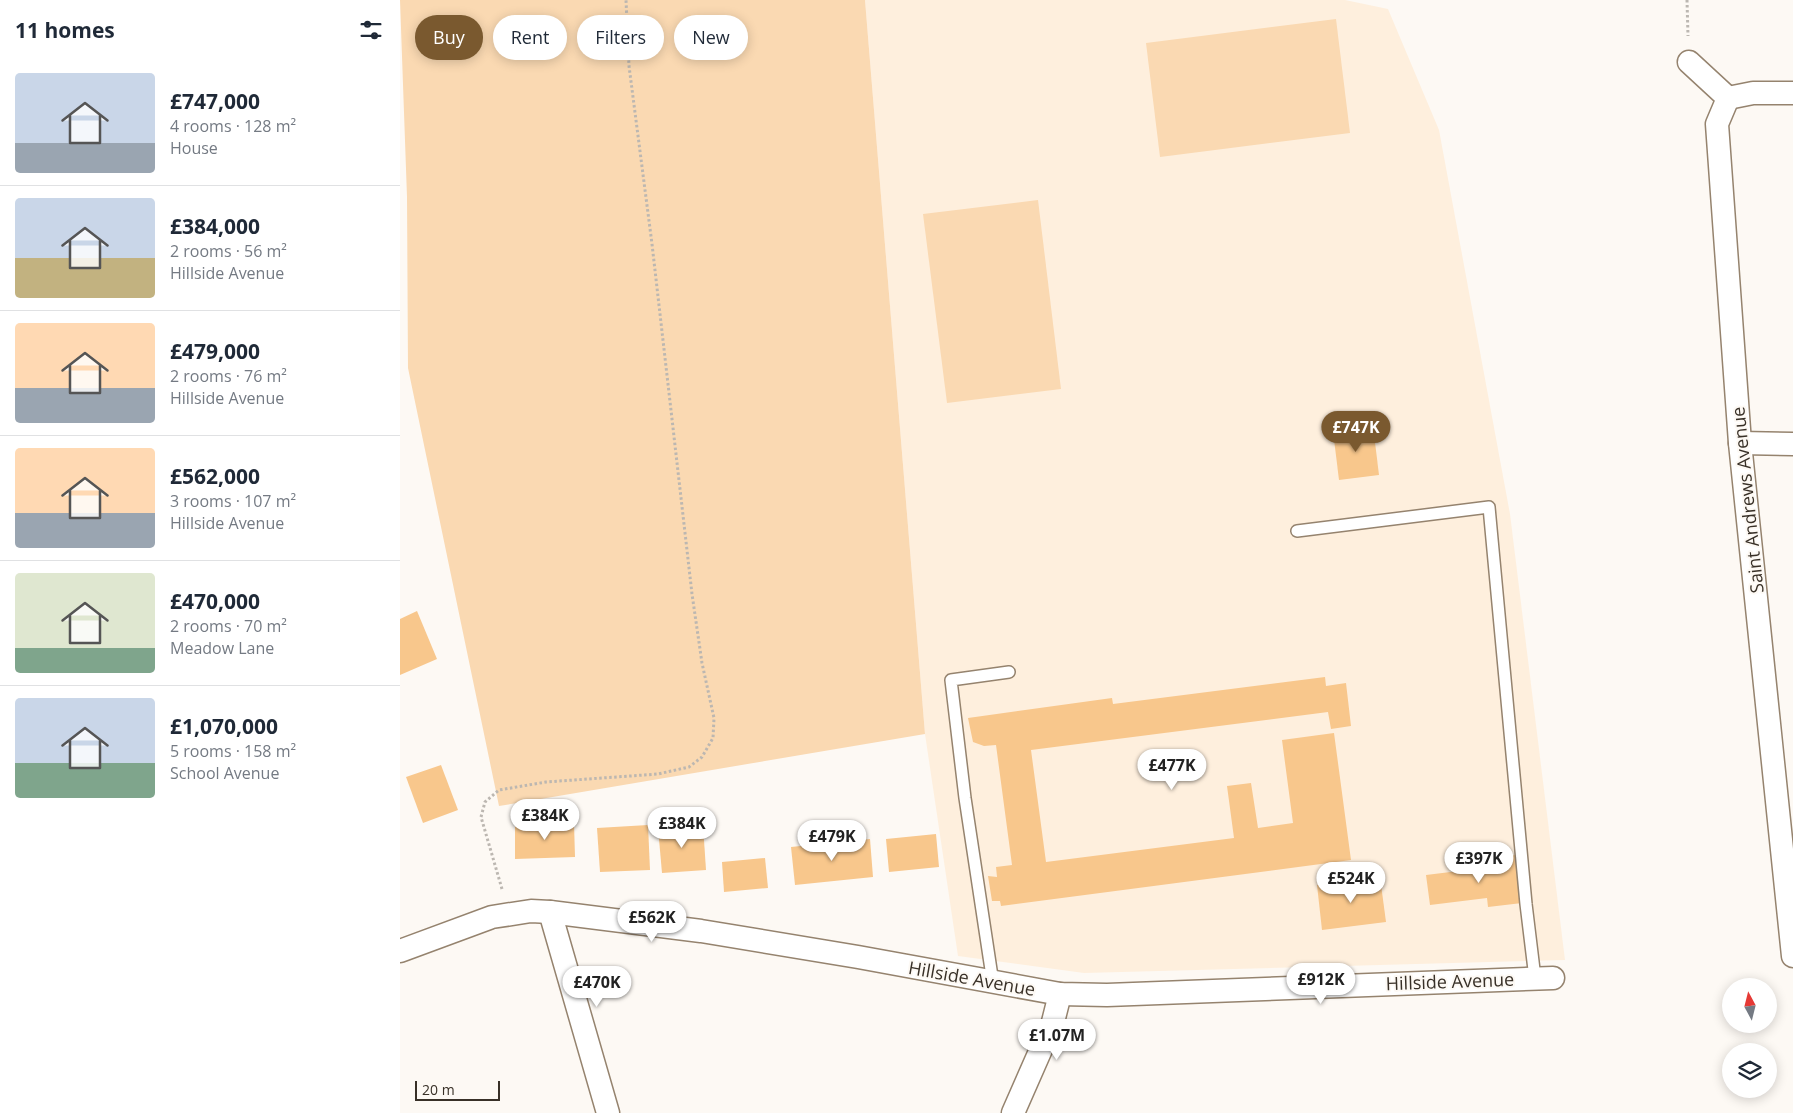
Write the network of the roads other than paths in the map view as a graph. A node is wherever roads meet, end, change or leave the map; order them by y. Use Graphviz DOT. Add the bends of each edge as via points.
graph roads {
  1 [pos="1688,62"];
  2 [pos="1793,93"];
  3 [pos="1728,98"];
  4 [pos="1740,443"];
  5 [pos="1793,444"];
  6 [pos="1297,531"];
  7 [pos="1009,672"];
  8 [pos="550,912"];
  9 [pos="400,950"];
  10 [pos="1793,956"];
  11 [pos="1544,978"];
  12 [pos="993,983"];
  13 [pos="1060,994"];
  14 [pos="608,1113"];
  15 [pos="1013,1113"];
  1 -- 3 [label="street"];
  2 -- 3 [label="street" via="1753,93"];
  3 -- 4 [label="street, Saint Andrews Avenue" via="1717,124"];
  4 -- 5 [label="street"];
  4 -- 10 [label="street, Saint Andrews Avenue"];
  6 -- 11 [label="lane" via="1489,506 1525,894"];
  7 -- 12 [label="lane" via="951,680"];
  8 -- 9 [label="street, Hillside Avenue" via="492,917"];
  8 -- 12 [label="street, Hillside Avenue" via="692,930"];
  8 -- 14 [label="street"];
  11 -- 13 [label="street, Hillside Avenue" via="1108,995"];
  12 -- 13 [label="street, Hillside Avenue"];
  13 -- 15 [label="street" via="1047,1036"];
}
